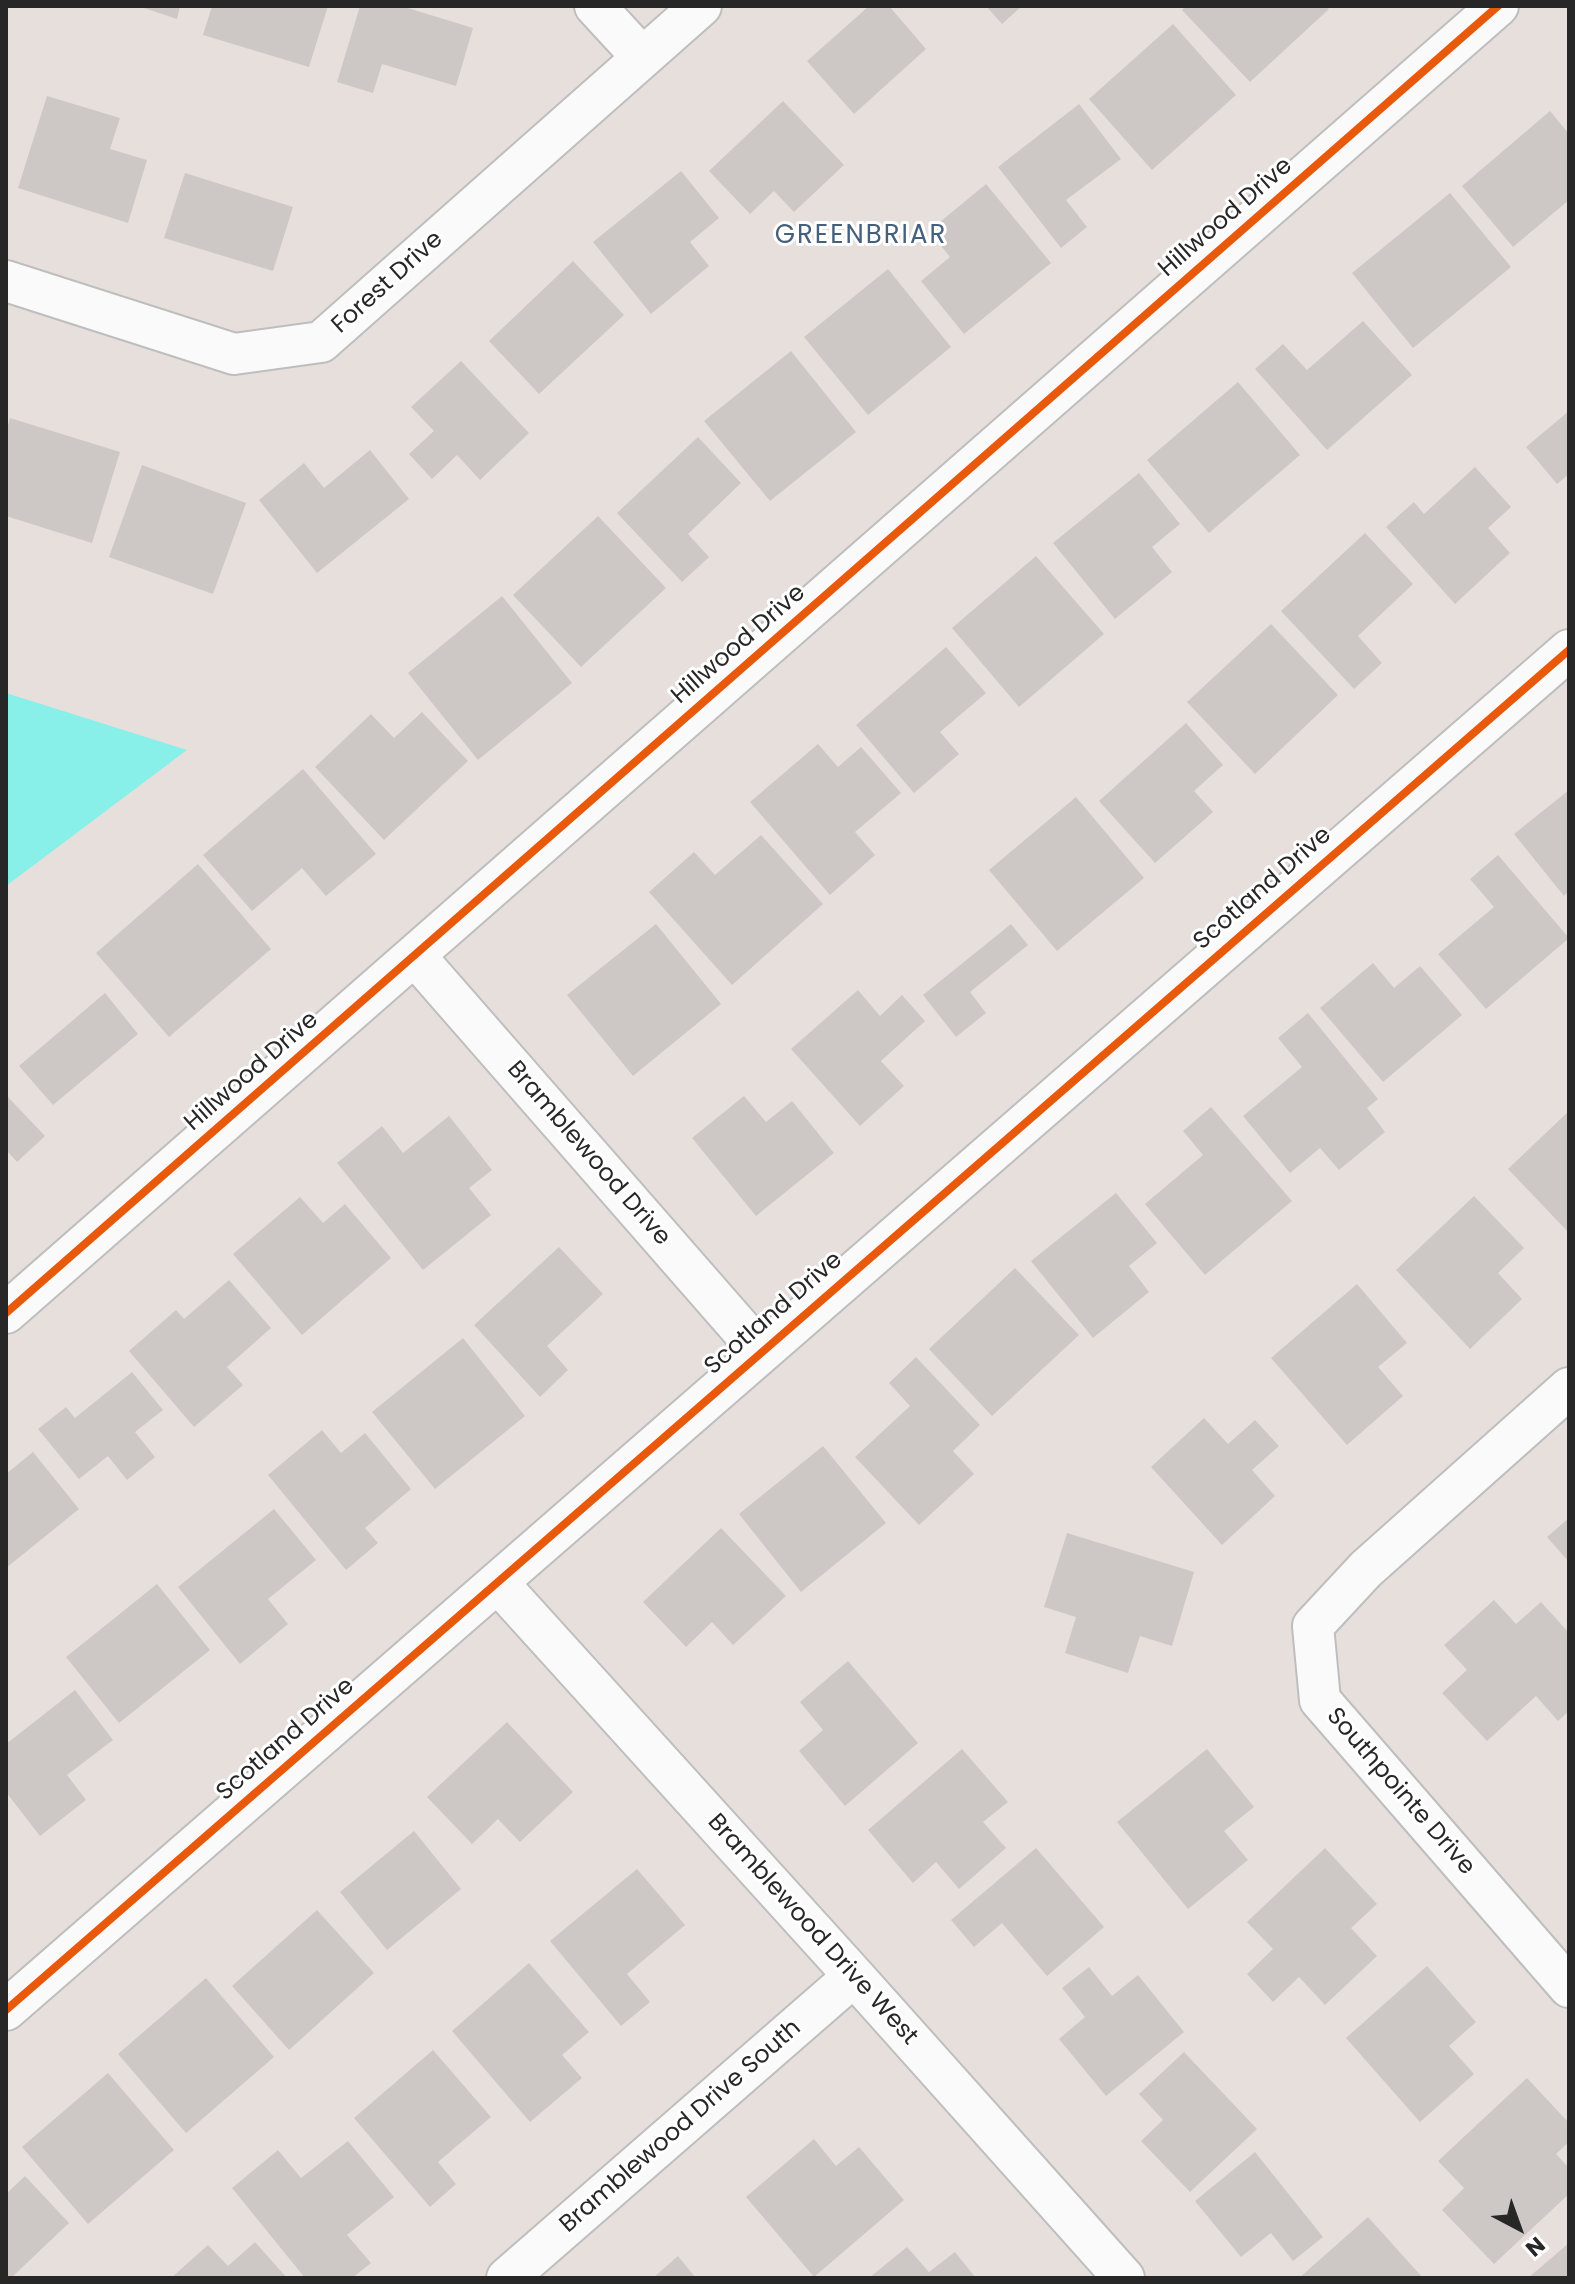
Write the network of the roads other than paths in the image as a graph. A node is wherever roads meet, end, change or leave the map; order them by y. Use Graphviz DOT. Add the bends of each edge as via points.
graph roads {
  1 [pos="595,6"];
  2 [pos="701,6"];
  3 [pos="1498,6"];
  4 [pos="642,57"];
  5 [pos="6,281"];
  6 [pos="1569,650"];
  7 [pos="415,956"];
  8 [pos="6,1313"];
  9 [pos="761,1352"];
  10 [pos="1569,1388"];
  11 [pos="498,1583"];
  12 [pos="854,1976"];
  13 [pos="1569,1987"];
  14 [pos="6,2010"];
  15 [pos="507,2278"];
  16 [pos="1124,2278"];
  1 -- 4 [label="street"];
  2 -- 4 [label="street, Forest Drive"];
  3 -- 7 [label="street, Hillwood Drive"];
  4 -- 5 [label="street, Forest Drive" via="321,342 234,354"];
  6 -- 9 [label="street, Scotland Drive"];
  7 -- 8 [label="street, Hillwood Drive"];
  7 -- 9 [label="street, Bramblewood Drive"];
  9 -- 11 [label="street, Scotland Drive"];
  10 -- 13 [label="street, Southpointe Drive" via="1366,1569 1313,1626 1320,1700"];
  11 -- 12 [label="street, Bramblewood Drive West"];
  11 -- 14 [label="street, Scotland Drive"];
  12 -- 15 [label="street, Bramblewood Drive South"];
  12 -- 16 [label="street, Bramblewood Drive West"];
}
